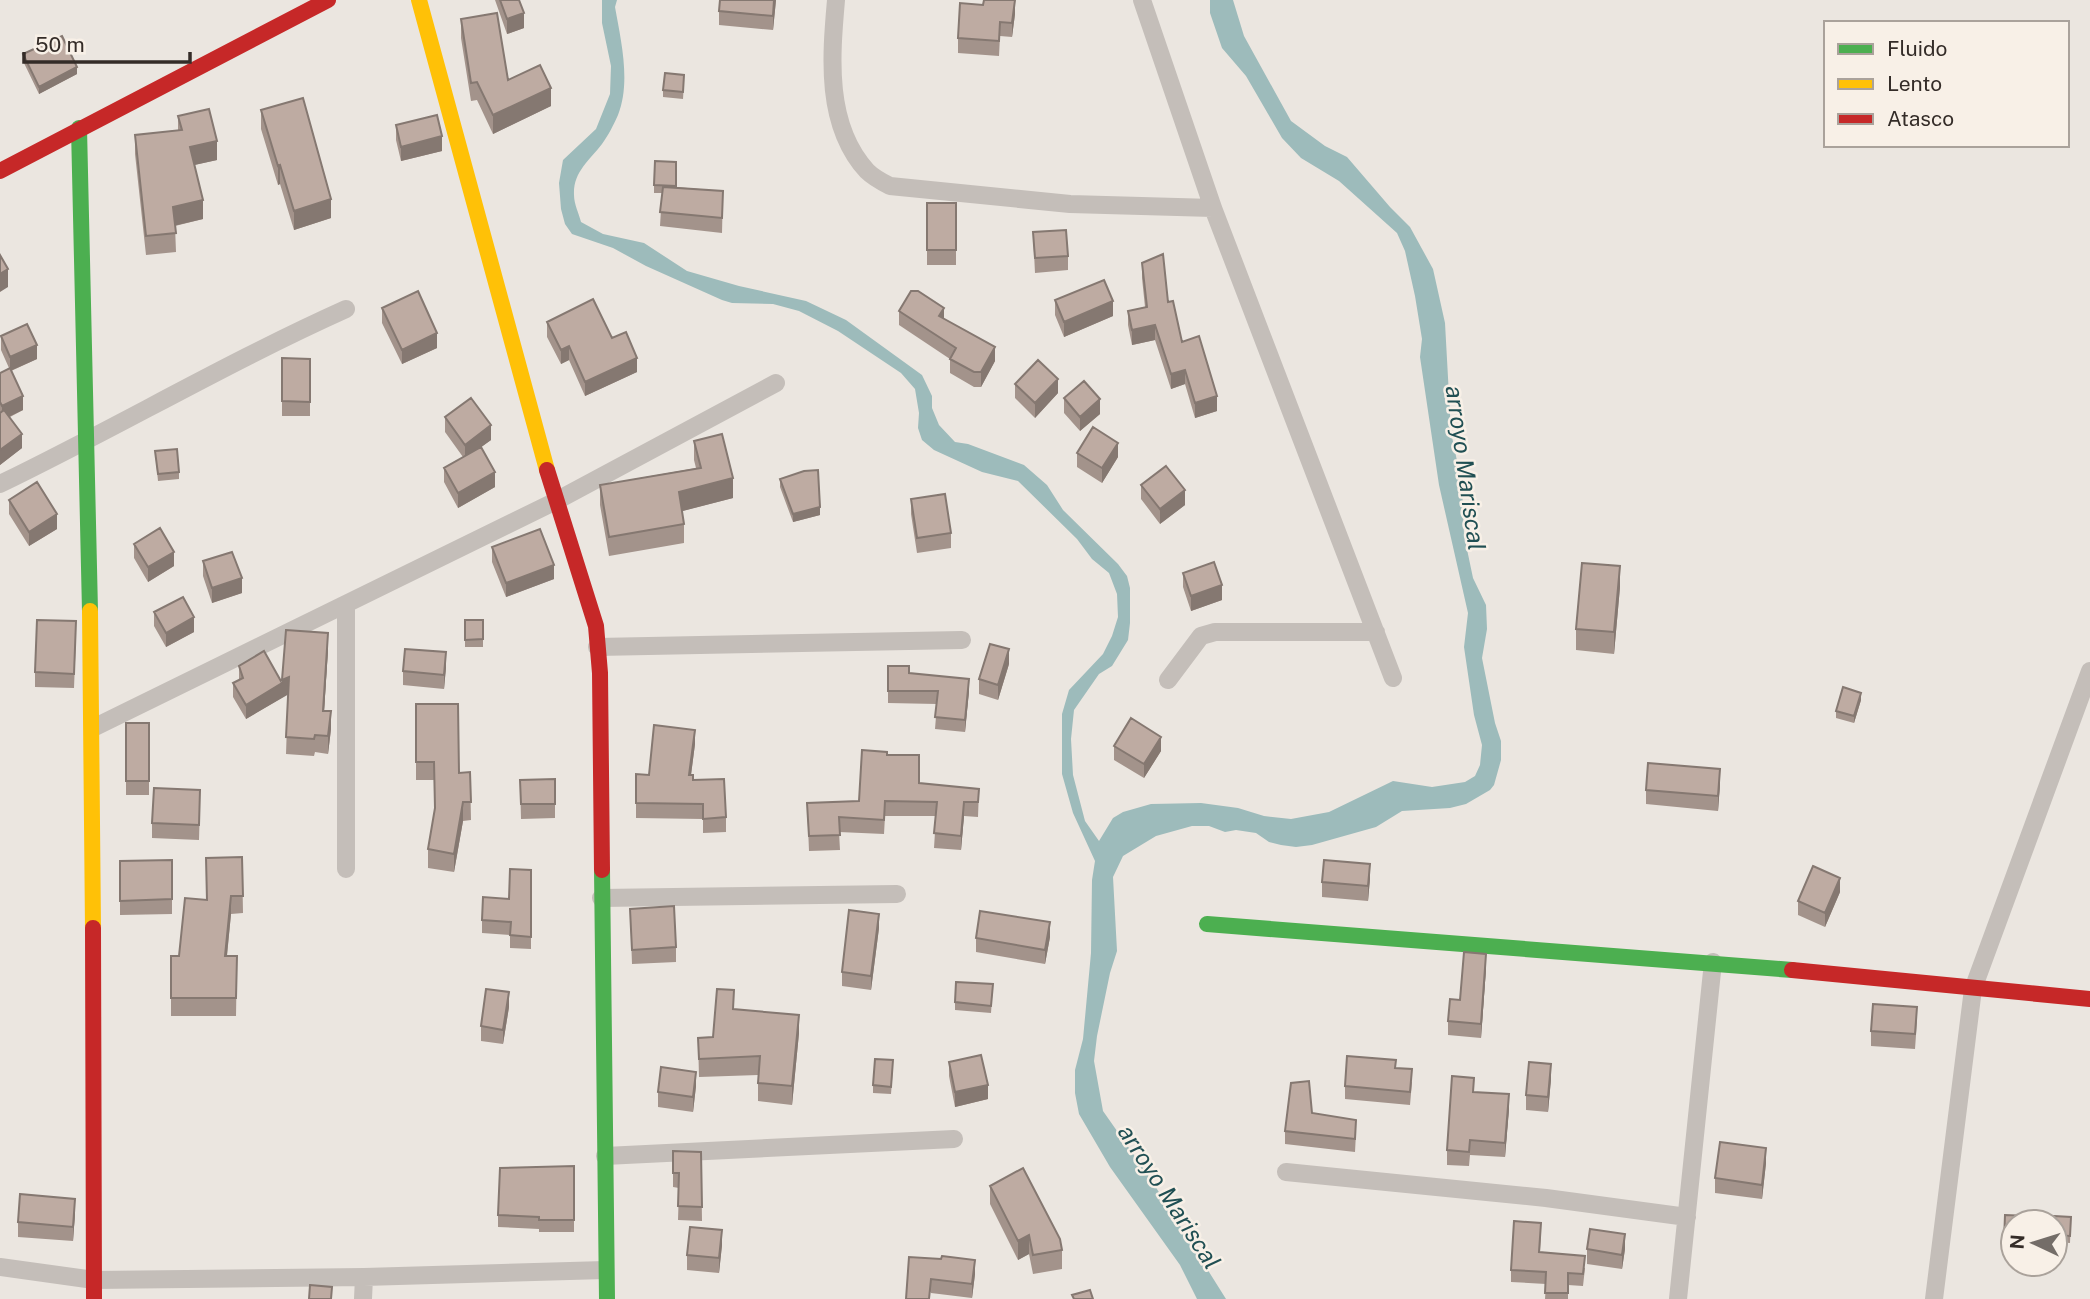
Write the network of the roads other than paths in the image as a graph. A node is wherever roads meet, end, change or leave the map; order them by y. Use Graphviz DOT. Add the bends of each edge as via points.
graph roads {
  1 [pos="328,0"];
  2 [pos="419,0"];
  3 [pos="836,0"];
  4 [pos="1142,0"];
  5 [pos="79,128"];
  6 [pos="0,171"];
  7 [pos="1213,208"];
  8 [pos="345,309"];
  9 [pos="776,383"];
  10 [pos="85,443"];
  11 [pos="0,484"];
  12 [pos="556,500"];
  13 [pos="346,605"];
  14 [pos="1376,632"];
  15 [pos="962,640"];
  16 [pos="597,647"];
  17 [pos="2090,671"];
  18 [pos="1393,678"];
  19 [pos="1168,680"];
  20 [pos="93,728"];
  21 [pos="346,869"];
  22 [pos="897,894"];
  23 [pos="601,898"];
  24 [pos="1207,924"];
  25 [pos="1713,962"];
  26 [pos="1973,989"];
  27 [pos="2090,999"];
  28 [pos="954,1139"];
  29 [pos="605,1156"];
  30 [pos="1286,1172"];
  31 [pos="1687,1217"];
  32 [pos="0,1267"];
  33 [pos="605,1270"];
  34 [pos="365,1277"];
  35 [pos="94,1280"];
  36 [pos="94,1299"];
  37 [pos="363,1299"];
  38 [pos="607,1299"];
  39 [pos="1678,1299"];
  40 [pos="1934,1299"];
  1 -- 5 [label="street"];
  2 -- 12 [label="street"];
  3 -- 7 [label="street" via="832,87 840,122 869,173 890,186 1070,204"];
  4 -- 7 [label="street"];
  5 -- 6 [label="street"];
  5 -- 10 [label="street"];
  7 -- 14 [label="street"];
  8 -- 10 [label="street"];
  9 -- 12 [label="street"];
  10 -- 11 [label="street"];
  10 -- 20 [label="street"];
  12 -- 13 [label="street"];
  12 -- 16 [label="street" via="596,626"];
  13 -- 20 [label="street"];
  13 -- 21 [label="street"];
  14 -- 18 [label="street"];
  14 -- 19 [label="street" via="1214,632 1201,636"];
  15 -- 16 [label="street"];
  16 -- 23 [label="street"];
  17 -- 26 [label="street"];
  20 -- 35 [label="street"];
  22 -- 23 [label="street"];
  23 -- 29 [label="street"];
  24 -- 25 [label="street"];
  25 -- 26 [label="street"];
  25 -- 31 [label="street"];
  26 -- 27 [label="street"];
  26 -- 40 [label="street"];
  28 -- 29 [label="street"];
  29 -- 33 [label="street"];
  30 -- 31 [label="street"];
  31 -- 39 [label="street"];
  32 -- 35 [label="street"];
  33 -- 34 [label="street"];
  33 -- 38 [label="street"];
  34 -- 35 [label="street"];
  34 -- 37 [label="street"];
  35 -- 36 [label="street"];
}
